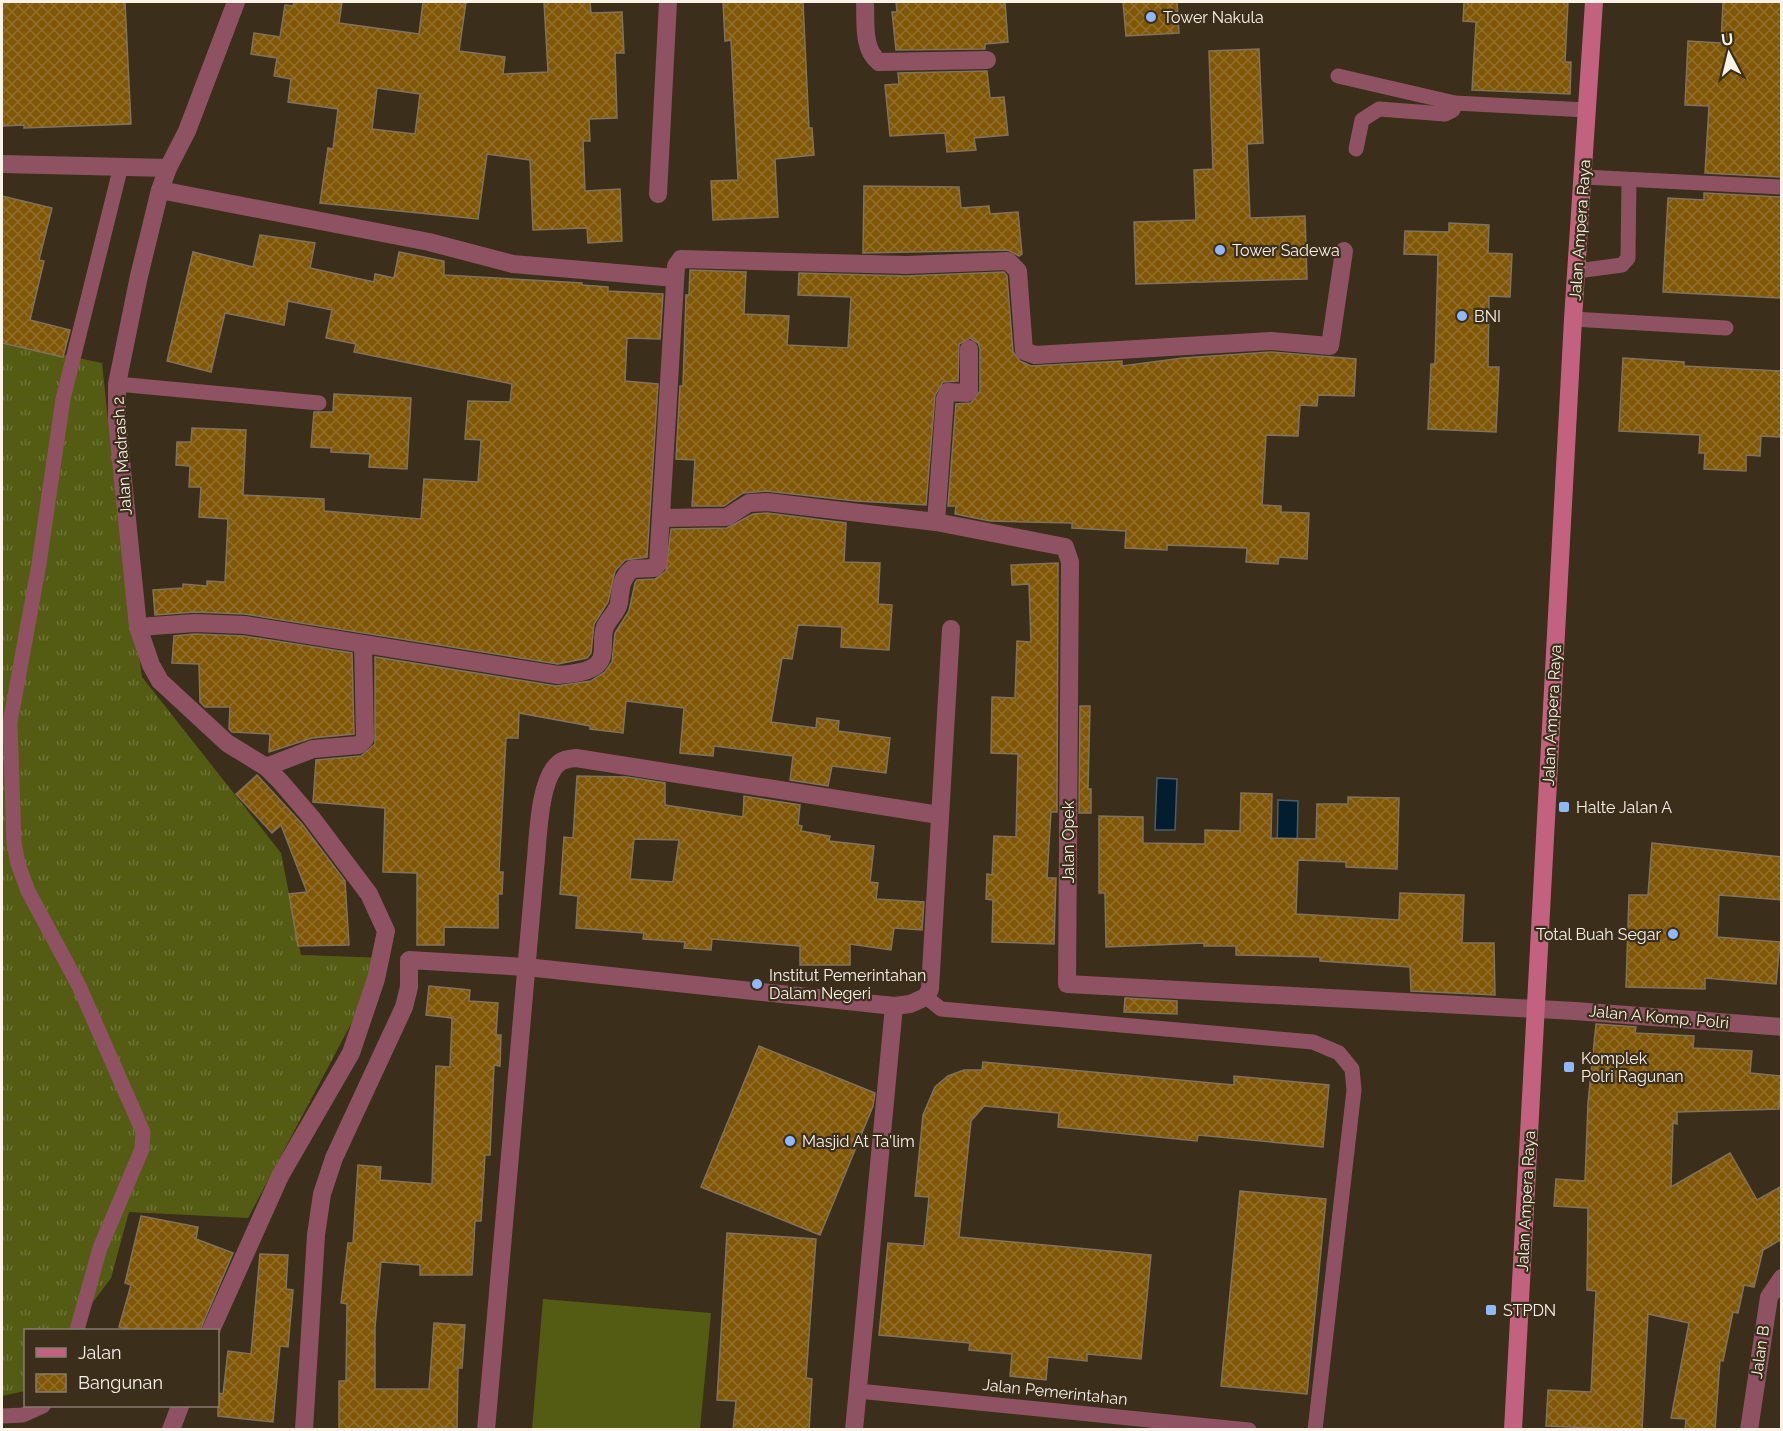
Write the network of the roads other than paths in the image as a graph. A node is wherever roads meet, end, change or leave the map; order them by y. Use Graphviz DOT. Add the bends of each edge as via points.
graph roads {
  1 [pos="236,2"];
  2 [pos="668,2"];
  3 [pos="865,2"];
  4 [pos="1594,2"];
  5 [pos="987,60"];
  6 [pos="1338,76"];
  7 [pos="1455,103"];
  8 [pos="1587,110"];
  9 [pos="1356,149"];
  10 [pos="2,164"];
  11 [pos="121,166"];
  12 [pos="168,168"];
  13 [pos="1584,177"];
  14 [pos="1629,180"];
  15 [pos="1782,188"];
  16 [pos="160,190"];
  17 [pos="658,194"];
  18 [pos="1344,251"];
  19 [pos="1577,271"];
  20 [pos="675,278"];
  21 [pos="1574,319"];
  22 [pos="1726,328"];
  23 [pos="969,349"];
  24 [pos="117,384"];
  25 [pos="319,403"];
  26 [pos="661,518"];
  27 [pos="936,522"];
  28 [pos="138,627"];
  29 [pos="951,629"];
  30 [pos="363,644"];
  31 [pos="6,723"];
  32 [pos="266,766"];
  33 [pos="939,815"];
  34 [pos="526,967"];
  35 [pos="926,997"];
  36 [pos="894,1006"];
  37 [pos="1536,1009"];
  38 [pos="1782,1027"];
  39 [pos="1782,1278"];
  40 [pos="77,1329"];
  41 [pos="211,1329"];
  42 [pos="858,1391"];
  43 [pos="41,1407"];
  44 [pos="180,1407"];
  45 [pos="2,1416"];
  46 [pos="171,1430"];
  47 [pos="304,1430"];
  48 [pos="486,1430"];
  49 [pos="854,1430"];
  50 [pos="1249,1430"];
  51 [pos="1315,1430"];
  52 [pos="1513,1430"];
  53 [pos="1749,1430"];
  1 -- 12 [label="street, Jalan Madrash 2" via="187,131"];
  2 -- 17 [label="street"];
  3 -- 5 [label="street" via="868,44 871,56 879,62"];
  4 -- 8 [label="street, Jalan Ampera Raya"];
  6 -- 7 [label="lane"];
  7 -- 8 [label="lane"];
  7 -- 9 [label="lane" via="1453,110 1445,114 1377,109 1362,120"];
  8 -- 13 [label="street, Jalan Ampera Raya"];
  10 -- 11 [label="street"];
  11 -- 12 [label="street"];
  11 -- 31 [label="lane" via="63,399 39,564"];
  12 -- 16 [label="street, Jalan Madrash 2"];
  13 -- 14 [label="lane"];
  13 -- 19 [label="street, Jalan Ampera Raya"];
  14 -- 15 [label="lane"];
  14 -- 19 [label="lane" via="1628,258 1622,265"];
  16 -- 20 [label="street" via="429,242 513,264"];
  16 -- 24 [label="street, Jalan Madrash 2"];
  18 -- 20 [label="street" via="1332,343 1323,347 1271,341 1029,354 1022,344 1018,271 1008,261 906,265 685,259 676,264"];
  19 -- 21 [label="street, Jalan Ampera Raya"];
  20 -- 26 [label="street"];
  21 -- 22 [label="lane"];
  21 -- 37 [label="street, Jalan Ampera Raya"];
  23 -- 27 [label="street" via="969,391 948,392 945,399"];
  24 -- 25 [label="lane"];
  24 -- 28 [label="street, Jalan Madrash 2" via="117,421"];
  26 -- 27 [label="street, Jalan Opek" via="727,517 752,502"];
  26 -- 30 [label="street" via="658,564 654,568 632,569 621,583 618,609 609,616 603,631 600,661 577,674 558,675"];
  27 -- 37 [label="street, Jalan Opek" via="1059,544 1069,552 1066,983"];
  28 -- 30 [label="street" via="223,624"];
  28 -- 32 [label="street, Jalan Madrash 2" via="160,681 227,743"];
  29 -- 33 [label="street"];
  30 -- 32 [label="street" via="365,739 359,745 302,752"];
  31 -- 40 [label="lane" via="18,864 28,891 79,986 143,1132 142,1149 100,1248"];
  32 -- 41 [label="street, Jalan Madrash 2" via="311,817 369,894 386,936 373,991 351,1053 280,1176"];
  33 -- 34 [label="street" via="566,759 558,764 546,784"];
  33 -- 35 [label="street" via="930,989"];
  34 -- 36 [label="street"];
  34 -- 47 [label="street" via="409,960 404,1007 334,1158 322,1194"];
  34 -- 48 [label="street"];
  35 -- 36 [label="street"];
  35 -- 51 [label="lane" via="941,1009 1313,1042 1339,1053 1352,1069 1354,1090"];
  36 -- 42 [label="street"];
  37 -- 38 [label="street, Jalan A Komp. Polri"];
  37 -- 52 [label="street, Jalan Ampera Raya"];
  39 -- 53 [label="street, Jalan B" via="1769,1297"];
  42 -- 49 [label="street"];
  42 -- 50 [label="lane, Jalan Pemerintahan"];
  43 -- 45 [label="lane" via="23,1415"];
  44 -- 46 [label="street"];
}
